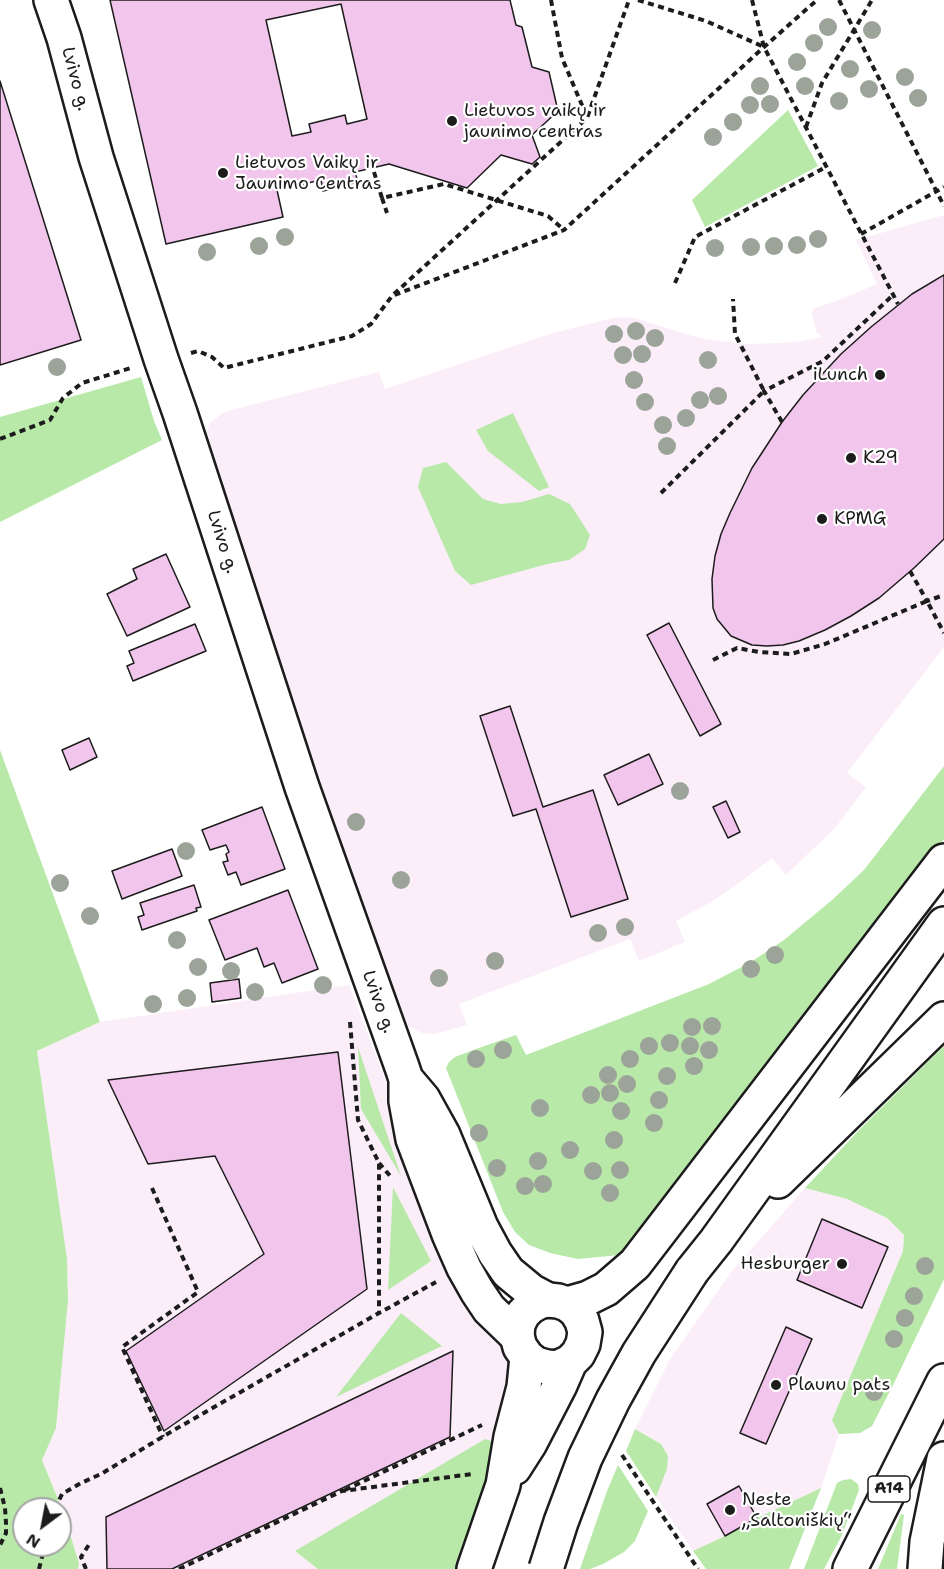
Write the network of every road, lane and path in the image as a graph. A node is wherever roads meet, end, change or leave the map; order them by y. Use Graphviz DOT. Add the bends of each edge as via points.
graph roads {
  1 [pos="51,0"];
  2 [pos="551,0"];
  3 [pos="628,0"];
  4 [pos="638,0"];
  5 [pos="752,0"];
  6 [pos="817,0"];
  7 [pos="839,0"];
  8 [pos="872,0"];
  9 [pos="855,29"];
  10 [pos="764,47"];
  11 [pos="587,118"];
  12 [pos="806,128"];
  13 [pos="826,167"];
  14 [pos="374,172"];
  15 [pos="944,187"];
  16 [pos="936,192"];
  17 [pos="382,198"];
  18 [pos="497,200"];
  19 [pos="944,206"];
  20 [pos="387,213"];
  21 [pos="564,230"];
  22 [pos="861,234"];
  23 [pos="675,283"];
  24 [pos="893,295"];
  25 [pos="392,296"];
  26 [pos="733,299"];
  27 [pos="898,304"];
  28 [pos="161,359"];
  29 [pos="764,391"];
  30 [pos="782,422"];
  31 [pos="0,439"];
  32 [pos="661,493"];
  33 [pos="910,571"];
  34 [pos="944,595"];
  35 [pos="927,601"];
  36 [pos="944,633"];
  37 [pos="713,660"];
  38 [pos="944,861"];
  39 [pos="944,924"];
  40 [pos="944,1019"];
  41 [pos="350,1020"];
  42 [pos="406,1079"];
  43 [pos="152,1188"];
  44 [pos="716,1241"];
  45 [pos="440,1280"];
  46 [pos="558,1302"];
  47 [pos="379,1313"];
  48 [pos="522,1347"];
  49 [pos="570,1362"];
  50 [pos="944,1381"];
  51 [pos="492,1420"];
  52 [pos="163,1437"];
  53 [pos="944,1459"];
  54 [pos="492,1479"];
  55 [pos="0,1488"];
  56 [pos="342,1491"];
  57 [pos="61,1497"];
  58 [pos="90,1543"];
  59 [pos="0,1545"];
  60 [pos="86,1569"];
  61 [pos="179,1569"];
  62 [pos="474,1569"];
  63 [pos="546,1569"];
  64 [pos="850,1569"];
  65 [pos="925,1569"];
  1 -- 28 [label="main road, Lvivo g."];
  2 -- 11 [label="path" via="562,58"];
  3 -- 11 [label="path"];
  4 -- 10 [label="path" via="706,21"];
  5 -- 10 [label="path"];
  6 -- 10 [label="path"];
  7 -- 9 [label="path"];
  8 -- 9 [label="path"];
  9 -- 12 [label="path" via="822,84"];
  9 -- 16 [label="path"];
  10 -- 12 [label="path"];
  10 -- 21 [label="path"];
  11 -- 18 [label="path"];
  12 -- 13 [label="path"];
  13 -- 22 [label="path"];
  13 -- 23 [label="path" via="695,237"];
  14 -- 17 [label="path"];
  15 -- 16 [label="path"];
  16 -- 19 [label="path"];
  16 -- 22 [label="path"];
  17 -- 18 [label="path" via="444,184"];
  17 -- 20 [label="path"];
  18 -- 21 [label="path" via="548,216"];
  18 -- 25 [label="path"];
  21 -- 25 [label="path"];
  22 -- 24 [label="path"];
  24 -- 27 [label="path"];
  24 -- 29 [label="path" via="823,361"];
  25 -- 28 [label="path" via="371,324 352,336 224,368 198,351"];
  26 -- 29 [label="path" via="735,334"];
  28 -- 31 [label="path" via="82,383 63,398 50,420"];
  28 -- 42 [label="main road, Lvivo g." via="302,787"];
  29 -- 30 [label="path"];
  29 -- 32 [label="path"];
  33 -- 35 [label="path"];
  34 -- 35 [label="path"];
  35 -- 36 [label="path"];
  35 -- 37 [label="path" via="825,644 791,654 737,648"];
  38 -- 46 [label="main road" via="635,1264 606,1289 588,1298"];
  39 -- 44 [label="main road"];
  40 -- 44 [label="main road"];
  41 -- 47 [label="path" via="358,1120 379,1163"];
  42 -- 46 [label="main road, Lvivo g." via="423,1099 443,1135 481,1227 508,1272 531,1291"];
  42 -- 48 [label="main road, Lvivo g." via="413,1139 448,1234 483,1300"];
  43 -- 52 [label="path" via="198,1292 122,1347"];
  44 -- 63 [label="main road, bridge" via="639,1353 608,1410 585,1458"];
  45 -- 47 [label="path"];
  46 -- 48 [label="main road" via="538,1302 523,1314 518,1324"];
  46 -- 49 [label="main road" via="576,1311 585,1332 578,1354"];
  47 -- 52 [label="path"];
  48 -- 49 [label="main road" via="536,1364 557,1368"];
  48 -- 54 [label="main road" via="524,1387 512,1437"];
  49 -- 54 [label="main road" via="530,1443"];
  50 -- 64 [label="main road, A14"];
  51 -- 56 [label="path"];
  52 -- 57 [label="path"];
  53 -- 65 [label="main road"];
  54 -- 56 [label="path"];
  54 -- 62 [label="main road"];
  55 -- 59 [label="path" via="6,1533"];
  56 -- 61 [label="path"];
  58 -- 60 [label="path" via="81,1557"];
}
